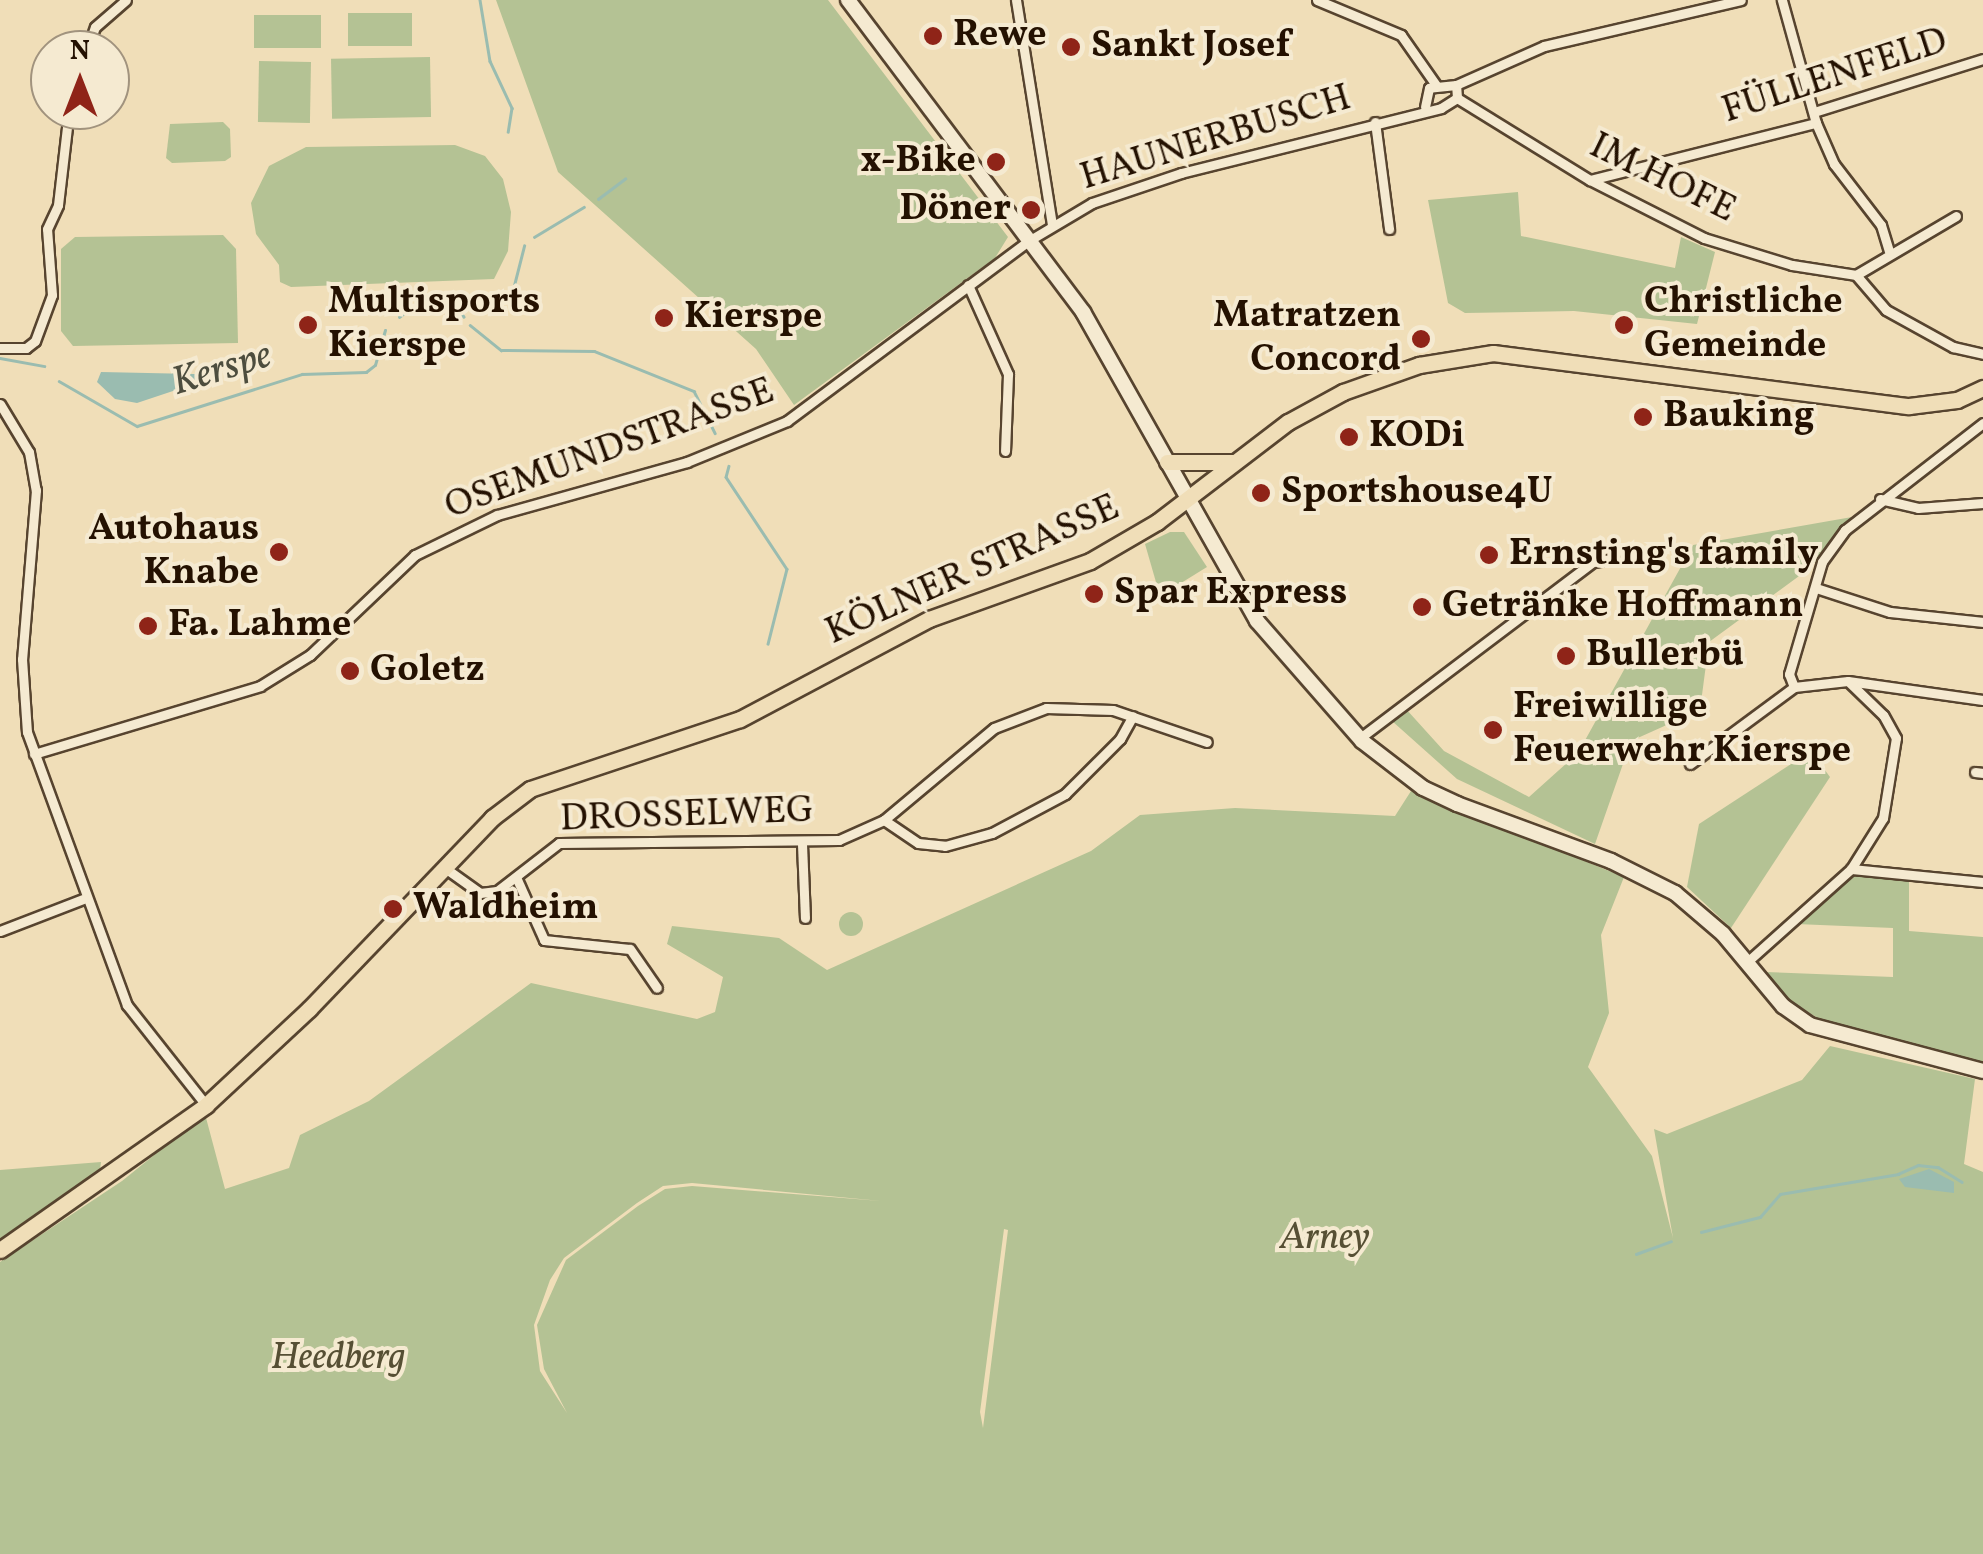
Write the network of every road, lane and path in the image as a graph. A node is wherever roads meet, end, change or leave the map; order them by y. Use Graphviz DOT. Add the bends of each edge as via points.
graph roads {
  1 [pos="126,0"];
  2 [pos="848,0"];
  3 [pos="1016,0"];
  4 [pos="1317,0"];
  5 [pos="1741,0"];
  6 [pos="1782,0"];
  7 [pos="94,30"];
  8 [pos="1983,59"];
  9 [pos="1436,85"];
  10 [pos="1456,85"];
  11 [pos="1457,98"];
  12 [pos="1425,107"];
  13 [pos="1814,112"];
  14 [pos="1375,122"];
  15 [pos="1816,124"];
  16 [pos="67,130"];
  17 [pos="1590,180"];
  18 [pos="1956,216"];
  19 [pos="1052,225"];
  20 [pos="1389,229"];
  21 [pos="1030,240"];
  22 [pos="1889,251"];
  23 [pos="1856,275"];
  24 [pos="968,285"];
  25 [pos="0,348"];
  26 [pos="1983,354"];
  27 [pos="1983,388"];
  28 [pos="0,404"];
  29 [pos="1983,423"];
  30 [pos="1005,452"];
  31 [pos="1236,461"];
  32 [pos="1167,462"];
  33 [pos="1880,498"];
  34 [pos="1186,500"];
  35 [pos="1983,503"];
  36 [pos="1614,558"];
  37 [pos="1816,588"];
  38 [pos="1983,622"];
  39 [pos="1848,682"];
  40 [pos="1794,687"];
  41 [pos="1983,700"];
  42 [pos="1133,716"];
  43 [pos="1360,738"];
  44 [pos="1207,742"];
  45 [pos="34,754"];
  46 [pos="1690,764"];
  47 [pos="884,820"];
  48 [pos="802,844"];
  49 [pos="445,868"];
  50 [pos="1851,869"];
  51 [pos="516,876"];
  52 [pos="1983,882"];
  53 [pos="83,899"];
  54 [pos="805,918"];
  55 [pos="0,932"];
  56 [pos="1747,962"];
  57 [pos="657,988"];
  58 [pos="1983,1071"];
  59 [pos="206,1105"];
  60 [pos="0,1250"];
  1 -- 7 [label="street"];
  2 -- 21 [label="main road"];
  3 -- 19 [label="street"];
  4 -- 9 [label="street" via="1401,34"];
  5 -- 10 [label="street" via="1544,46"];
  6 -- 13 [label="street"];
  8 -- 13 [label="street, FÜLLENFELD"];
  9 -- 10 [label="street"];
  9 -- 12 [label="street" via="1424,94"];
  10 -- 11 [label="street"];
  11 -- 12 [label="street, HAUNERBUSCH" via="1441,108"];
  11 -- 17 [label="street, IM HOFE"];
  12 -- 14 [label="street, HAUNERBUSCH"];
  13 -- 15 [label="street, FÜLLENFELD"];
  14 -- 19 [label="street, HAUNERBUSCH" via="1133,187"];
  14 -- 20 [label="street"];
  15 -- 17 [label="street, FÜLLENFELD"];
  15 -- 22 [label="street" via="1834,164 1881,225"];
  16 -- 25 [label="street" via="58,205 48,229 52,295 35,341 26,348"];
  17 -- 23 [label="street, IM HOFE" via="1750,255"];
  18 -- 22 [label="street"];
  19 -- 21 [label="street, HAUNERBUSCH"];
  21 -- 24 [label="street, OSEMUNDSTRASSE"];
  21 -- 32 [label="main road" via="1083,312"];
  22 -- 23 [label="street"];
  23 -- 26 [label="street" via="1886,310 1954,347"];
  24 -- 30 [label="street" via="1008,374"];
  24 -- 45 [label="street, OSEMUNDSTRASSE" via="788,421 687,462 497,514 415,555 310,655 260,686"];
  27 -- 31 [label="main road, KÖLNER STRASSE" via="1958,400 1909,406 1471,354 1343,392"];
  28 -- 45 [label="street" via="24,440 36,490 22,670"];
  29 -- 33 [label="street"];
  31 -- 32 [label="main road"];
  31 -- 34 [label="main road, KÖLNER STRASSE"];
  32 -- 34 [label="main road"];
  33 -- 35 [label="street" via="1918,508"];
  33 -- 37 [label="street" via="1860,512 1822,562"];
  34 -- 43 [label="main road" via="1257,621"];
  34 -- 49 [label="main road, KÖLNER STRASSE" via="1090,561 928,619 763,709 530,788"];
  36 -- 43 [label="street" via="1593,562"];
  37 -- 38 [label="street" via="1890,612"];
  37 -- 40 [label="street" via="1794,648"];
  39 -- 40 [label="street"];
  39 -- 41 [label="street"];
  39 -- 50 [label="street" via="1884,715 1896,738 1897,761 1883,818"];
  40 -- 46 [label="street"];
  42 -- 44 [label="street, DROSSELWEG"];
  42 -- 47 [label="street, DROSSELWEG" via="1082,705 1046,708 994,728"];
  42 -- 47 [label="street" via="1120,739 1065,794 992,833 946,846 918,843"];
  43 -- 56 [label="main road" via="1423,788 1650,878 1701,911"];
  45 -- 53 [label="street"];
  47 -- 48 [label="street, DROSSELWEG" via="839,840"];
  48 -- 51 [label="street, DROSSELWEG" via="559,843"];
  48 -- 54 [label="street"];
  49 -- 51 [label="street, DROSSELWEG" via="480,892 497,891"];
  49 -- 59 [label="main road, KÖLNER STRASSE"];
  50 -- 52 [label="street"];
  50 -- 56 [label="street"];
  51 -- 57 [label="street" via="544,940 630,949"];
  53 -- 55 [label="street"];
  53 -- 59 [label="street" via="137,1022"];
  56 -- 58 [label="main road" via="1783,1006 1810,1025"];
  59 -- 60 [label="main road, KÖLNER STRASSE"];
}
